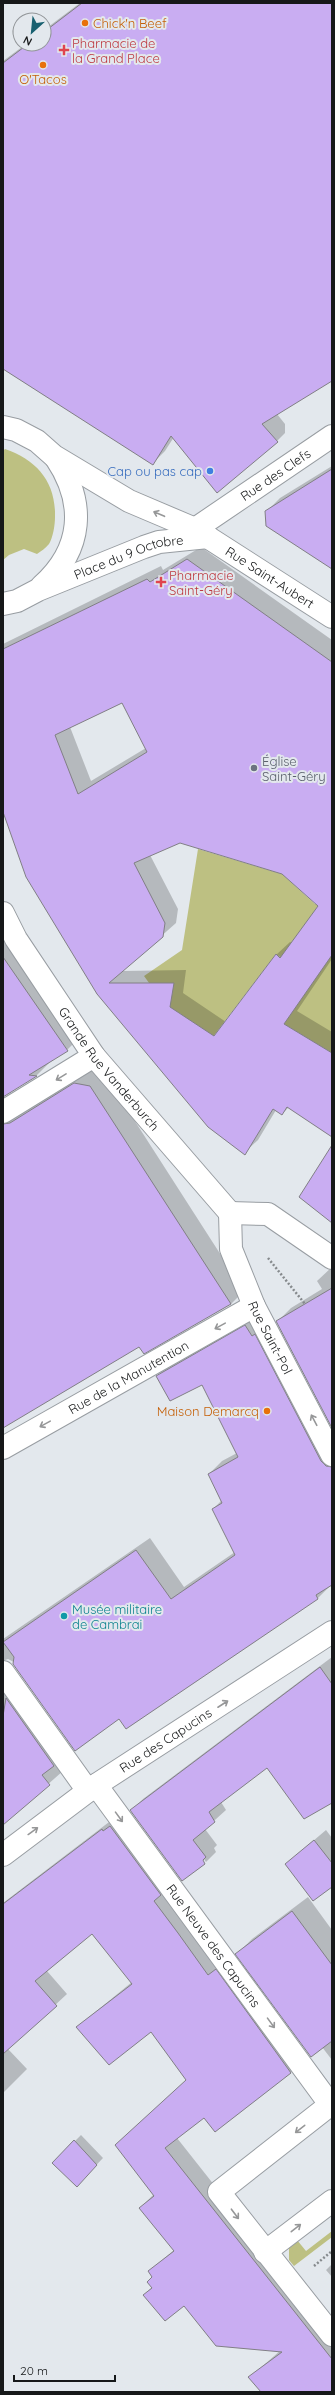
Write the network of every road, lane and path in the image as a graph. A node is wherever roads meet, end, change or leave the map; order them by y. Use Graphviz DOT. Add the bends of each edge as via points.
graph roads {
  1 [pos="7,424"];
  2 [pos="332,436"];
  3 [pos="54,456"];
  4 [pos="218,514"];
  5 [pos="202,533"];
  6 [pos="38,590"];
  7 [pos="3,604"];
  8 [pos="332,617"];
  9 [pos="3,913"];
  10 [pos="94,1056"];
  11 [pos="3,1112"];
  12 [pos="230,1214"];
  13 [pos="332,1258"];
  14 [pos="254,1306"];
  15 [pos="3,1448"];
  16 [pos="332,1455"];
  17 [pos="332,1632"];
  18 [pos="3,1672"];
  19 [pos="92,1788"];
  20 [pos="3,1855"];
  21 [pos="331,2106"];
  22 [pos="332,2201"];
  23 [pos="265,2252"];
  24 [pos="332,2335"];
  1 -- 3 [label="street, Place du 9 Octobre" via="37,441"];
  2 -- 4 [label="street, Rue des Clefs"];
  5 -- 3 [label="street, Place du 9 Octobre, one-way" via="129,502"];
  3 -- 6 [label="street, Place du 9 Octobre" via="73,492 75,532 68,555 55,574"];
  4 -- 5 [label="street, Place du 9 Octobre"];
  5 -- 6 [label="street, Place du 9 Octobre" via="159,542"];
  5 -- 8 [label="street, Rue Saint-Aubert"];
  6 -- 7 [label="street, Place du 9 Octobre" via="17,601"];
  9 -- 10 [label="street, Grande Rue Vanderburch" via="16,939"];
  10 -- 11 [label="street, one-way"];
  10 -- 12 [label="street, Grande Rue Vanderburch"];
  12 -- 13 [label="street" via="268,1214"];
  12 -- 14 [label="street, Rue Saint-Pol" via="231,1249"];
  14 -- 15 [label="street, Rue de la Manutention, one-way"];
  16 -- 14 [label="street, Rue Saint-Pol, one-way"];
  19 -- 17 [label="street, Rue des Capucins, one-way"];
  18 -- 19 [label="street, Rue Neuve des Capucins"];
  20 -- 19 [label="street, Rue des Capucins, one-way"];
  19 -- 21 [label="street, Rue Neuve des Capucins, one-way"];
  21 -- 23 [label="street, Rue Neuve des Capucins, one-way" via="219,2192"];
  23 -- 22 [label="street, one-way"];
  23 -- 24 [label="street, Rue Neuve des Capucins"];
}
